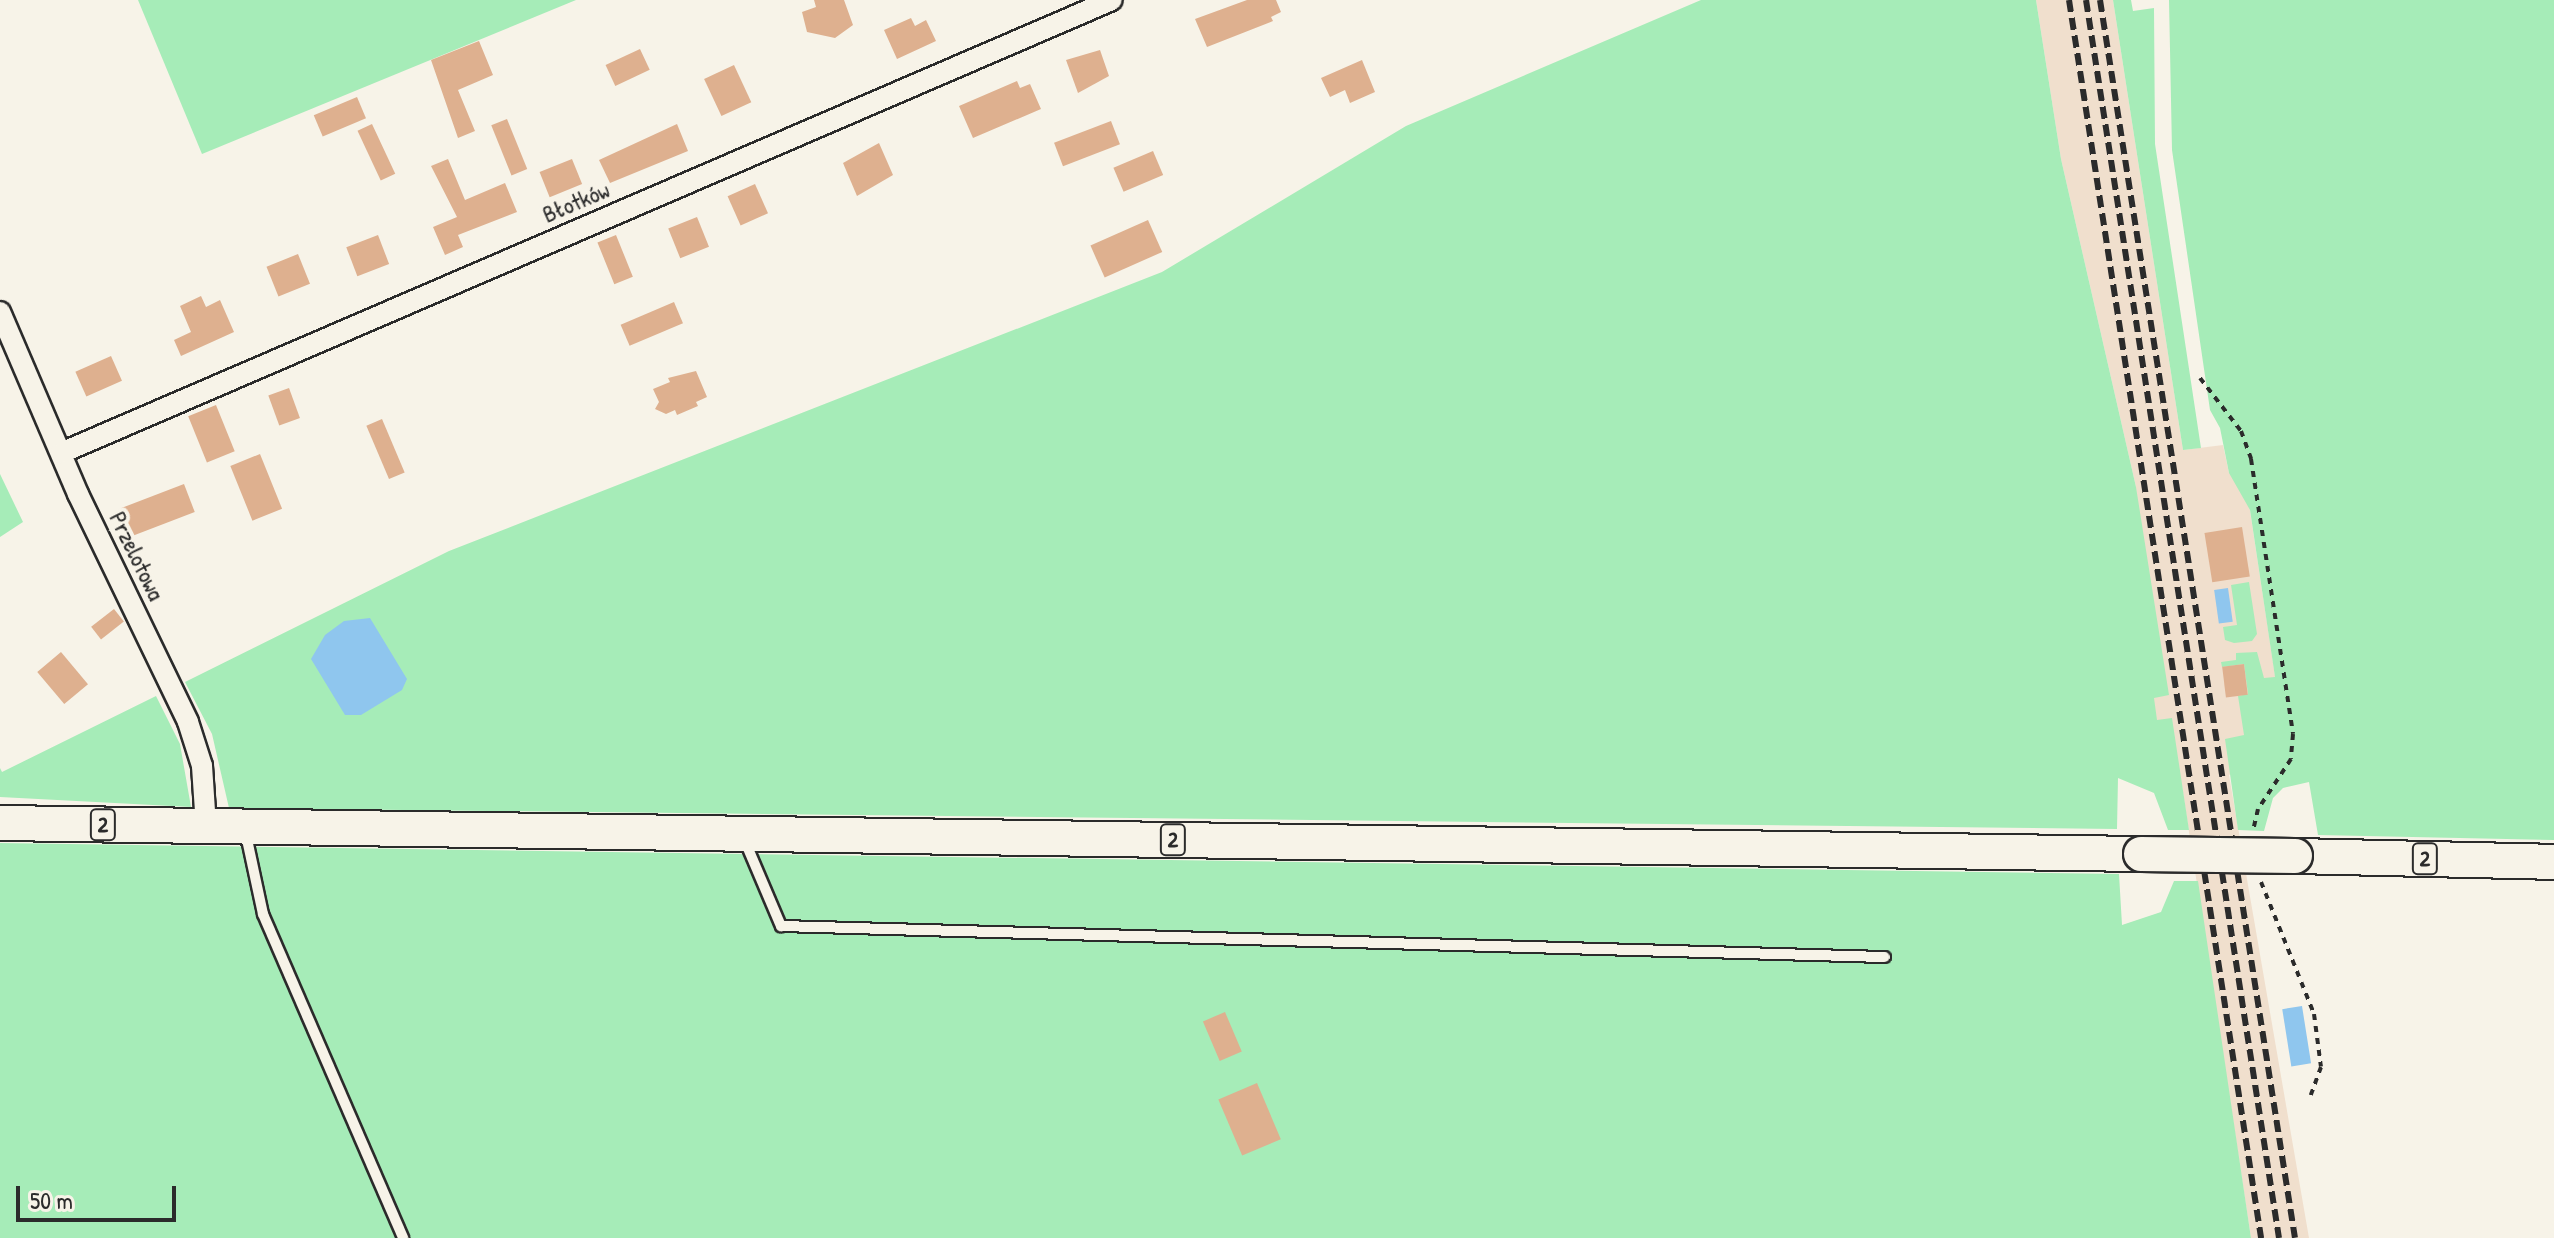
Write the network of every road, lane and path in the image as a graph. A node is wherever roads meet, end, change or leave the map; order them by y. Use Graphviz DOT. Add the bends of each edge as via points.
graph roads {
  1 [pos="1112,0"];
  2 [pos="0,312"];
  3 [pos="2200,378"];
  4 [pos="61,453"];
  5 [pos="0,823"];
  6 [pos="206,827"];
  7 [pos="245,828"];
  8 [pos="743,837"];
  9 [pos="2253,840"];
  10 [pos="2554,862"];
  11 [pos="2258,871"];
  12 [pos="1885,957"];
  13 [pos="2311,1095"];
  14 [pos="403,1238"];
  1 -- 4 [label="street, Błotków"];
  2 -- 4 [label="street, Przelotowa"];
  3 -- 9 [label="path" via="2241,431 2251,459 2293,734 2291,759 2258,809"];
  4 -- 6 [label="street, Przelotowa" via="188,722 202,766"];
  5 -- 6 [label="highway, 2"];
  6 -- 7 [label="highway, 2"];
  7 -- 8 [label="highway, 2"];
  7 -- 14 [label="lane" via="263,914"];
  8 -- 10 [label="highway, 2, bridge"];
  8 -- 12 [label="lane" via="781,926"];
  11 -- 13 [label="path" via="2314,1014 2321,1067"];
}
